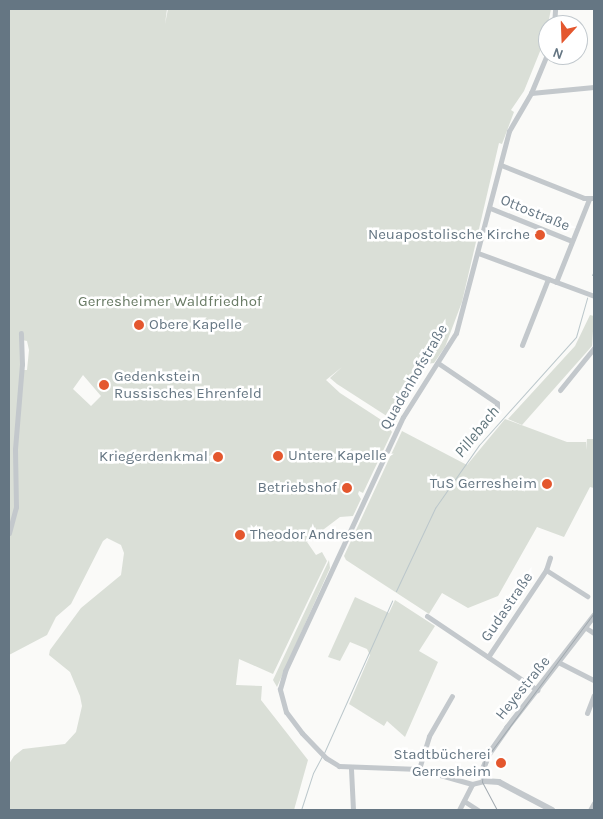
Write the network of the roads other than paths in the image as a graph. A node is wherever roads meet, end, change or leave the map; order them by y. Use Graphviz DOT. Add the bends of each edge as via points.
graph roads {
  1 [pos="543,65"];
  2 [pos="594,87"];
  3 [pos="531,93"];
  4 [pos="501,165"];
  5 [pos="592,198"];
  6 [pos="490,208"];
  7 [pos="572,241"];
  8 [pos="478,253"];
  9 [pos="548,279"];
  10 [pos="556,282"];
  11 [pos="594,296"];
  12 [pos="21,333"];
  13 [pos="522,345"];
  14 [pos="594,348"];
  15 [pos="438,364"];
  16 [pos="560,390"];
  17 [pos="497,409"];
  18 [pos="9,533"];
  19 [pos="550,558"];
  20 [pos="546,570"];
  21 [pos="587,596"];
  22 [pos="427,616"];
  23 [pos="594,616"];
  24 [pos="586,628"];
  25 [pos="594,633"];
  26 [pos="488,657"];
  27 [pos="560,663"];
  28 [pos="594,680"];
  29 [pos="537,690"];
  30 [pos="594,695"];
  31 [pos="452,696"];
  32 [pos="587,713"];
  33 [pos="351,768"];
  34 [pos="419,769"];
  35 [pos="484,781"];
  36 [pos="472,784"];
  37 [pos="464,801"];
  38 [pos="594,803"];
  39 [pos="353,810"];
  40 [pos="459,810"];
  41 [pos="478,810"];
  42 [pos="552,810"];
  43 [pos="590,810"];
  1 -- 3 [label="street, Quadenhofstraße"];
  2 -- 3 [label="street"];
  3 -- 4 [label="street, Quadenhofstraße" via="511,126"];
  4 -- 5 [label="street"];
  4 -- 6 [label="street, Quadenhofstraße"];
  5 -- 7 [label="street"];
  6 -- 7 [label="street, Ottostraße"];
  6 -- 8 [label="street, Quadenhofstraße"];
  7 -- 10 [label="street"];
  8 -- 9 [label="street"];
  8 -- 15 [label="street, Quadenhofstraße" via="458,329"];
  9 -- 10 [label="street"];
  9 -- 13 [label="street"];
  10 -- 11 [label="street"];
  12 -- 18 [label="street" via="22,364 15,450 16,507"];
  14 -- 16 [label="street"];
  15 -- 17 [label="street" via="497,403"];
  15 -- 33 [label="street, Quadenhofstraße" via="403,417 285,671 280,689 288,715 320,752 326,758"];
  19 -- 20 [label="street, Gudastraße"];
  20 -- 21 [label="street, Gudastraße"];
  20 -- 26 [label="street, Gudastraße"];
  22 -- 26 [label="street"];
  23 -- 24 [label="street, Heyestraße"];
  24 -- 25 [label="street"];
  24 -- 27 [label="street, Heyestraße"];
  26 -- 29 [label="street"];
  27 -- 28 [label="street"];
  27 -- 29 [label="street, Heyestraße"];
  29 -- 35 [label="street, Heyestraße" via="489,754 483,769"];
  30 -- 32 [label="street"];
  31 -- 34 [label="street" via="429,736"];
  33 -- 34 [label="street"];
  33 -- 39 [label="street"];
  34 -- 36 [label="street"];
  35 -- 36 [label="street"];
  35 -- 42 [label="street" via="499,782"];
  36 -- 37 [label="street"];
  37 -- 40 [label="street"];
  37 -- 41 [label="street"];
  38 -- 43 [label="street"];
}
